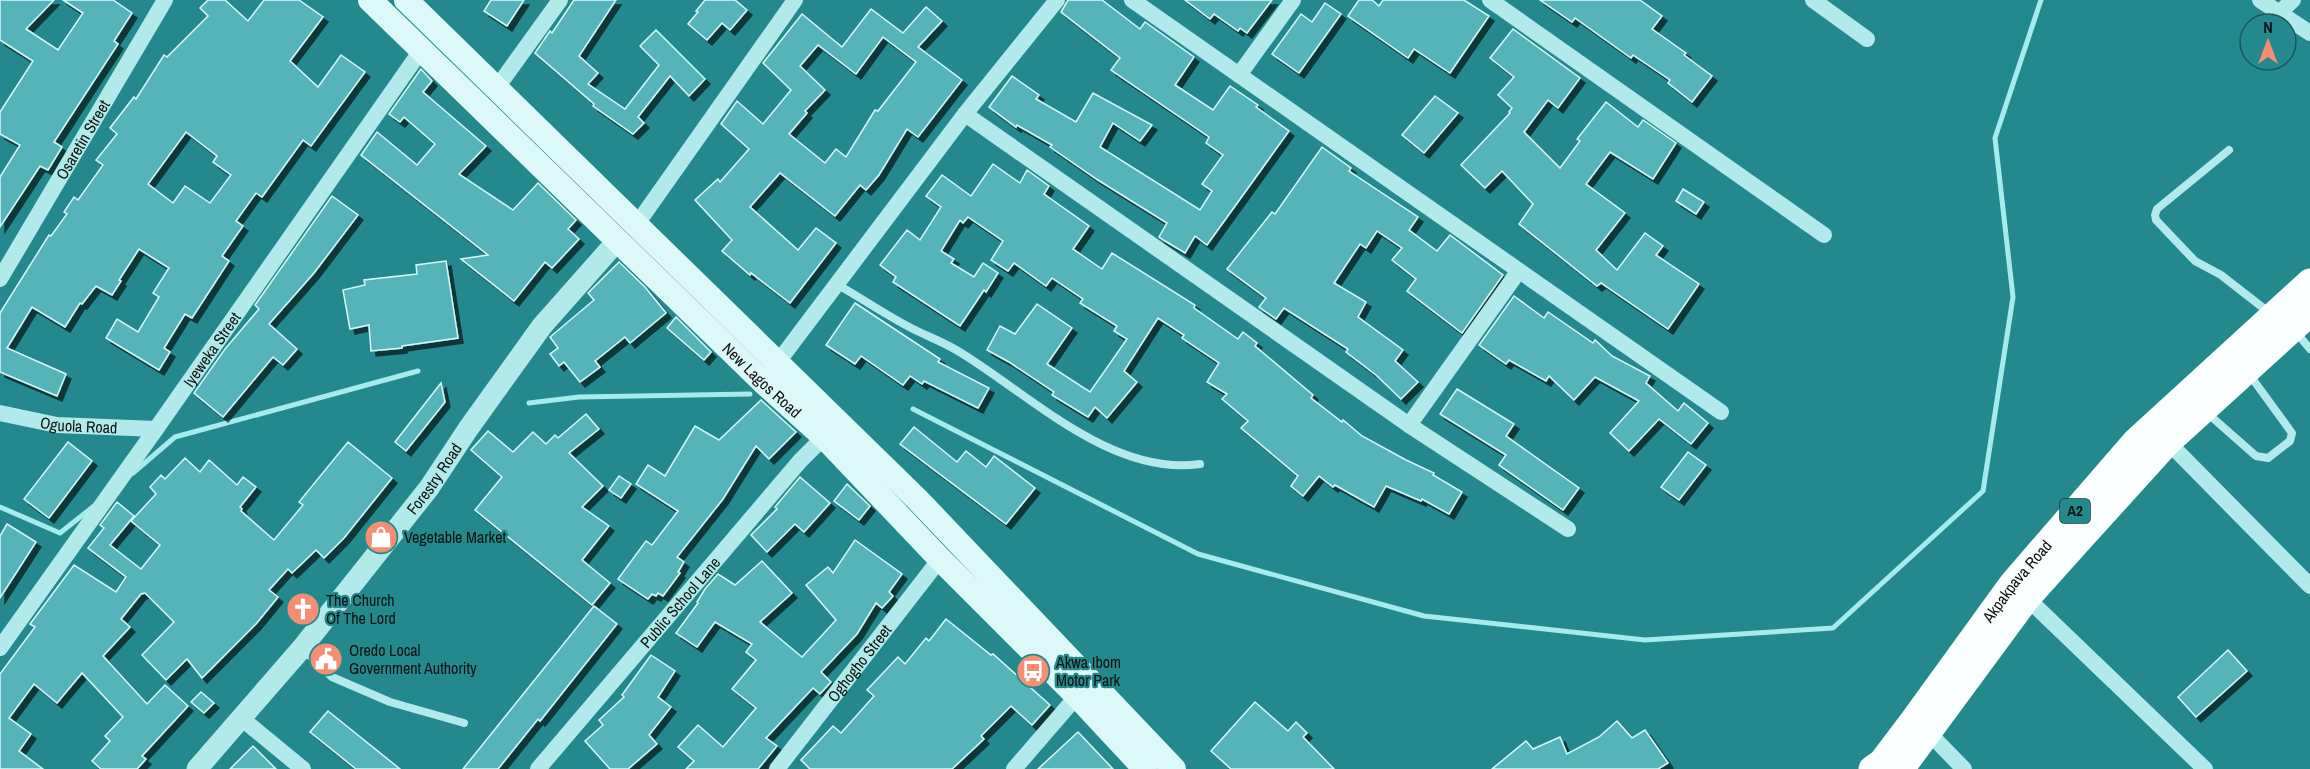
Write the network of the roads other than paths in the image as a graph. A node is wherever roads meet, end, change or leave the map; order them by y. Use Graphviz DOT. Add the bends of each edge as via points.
graph roads {
  1 [pos="165,0"];
  2 [pos="370,0"];
  3 [pos="406,0"];
  4 [pos="560,0"];
  5 [pos="795,0"];
  6 [pos="1057,0"];
  7 [pos="1132,0"];
  8 [pos="1293,0"];
  9 [pos="1490,0"];
  10 [pos="1813,0"];
  11 [pos="2260,0"];
  12 [pos="2294,0"];
  13 [pos="2278,12"];
  14 [pos="2280,12"];
  15 [pos="1867,39"];
  16 [pos="422,49"];
  17 [pos="1239,75"];
  18 [pos="496,89"];
  19 [pos="965,114"];
  20 [pos="2229,150"];
  21 [pos="637,224"];
  22 [pos="1824,236"];
  23 [pos="618,240"];
  24 [pos="1518,272"];
  25 [pos="0,279"];
  26 [pos="2310,282"];
  27 [pos="838,285"];
  28 [pos="2297,327"];
  29 [pos="778,363"];
  30 [pos="2246,371"];
  31 [pos="763,382"];
  32 [pos="2203,410"];
  33 [pos="1721,412"];
  34 [pos="0,413"];
  35 [pos="1409,425"];
  36 [pos="156,429"];
  37 [pos="824,437"];
  38 [pos="2168,442"];
  39 [pos="1200,464"];
  40 [pos="1568,529"];
  41 [pos="940,559"];
  42 [pos="2310,586"];
  43 [pos="2027,598"];
  44 [pos="0,648"];
  45 [pos="302,648"];
  46 [pos="1077,696"];
  47 [pos="241,718"];
  48 [pos="464,723"];
  49 [pos="1929,733"];
  50 [pos="197,769"];
  51 [pos="303,769"];
  52 [pos="538,769"];
  53 [pos="777,769"];
  54 [pos="1014,769"];
  55 [pos="1145,769"];
  56 [pos="1174,769"];
  57 [pos="1872,769"];
  58 [pos="1901,769"];
  59 [pos="1964,769"];
  60 [pos="2205,769"];
  1 -- 25 [label="street, Osaretin Street"];
  2 -- 16 [label="main road, New Lagos Road"];
  3 -- 18 [label="main road, New Lagos Road"];
  4 -- 18 [label="street"];
  5 -- 21 [label="street"];
  6 -- 19 [label="street"];
  7 -- 17 [label="street"];
  8 -- 17 [label="street"];
  9 -- 22 [label="street"];
  10 -- 15 [label="street"];
  11 -- 13 [label="street"];
  12 -- 14 [label="street"];
  16 -- 23 [label="main road, New Lagos Road"];
  16 -- 36 [label="street, Iyeweka Street"];
  17 -- 24 [label="street"];
  18 -- 21 [label="main road, New Lagos Road"];
  19 -- 27 [label="street"];
  19 -- 35 [label="street"];
  20 -- 28 [label="lane" via="2157,209 2156,220 2195,261"];
  21 -- 29 [label="main road, New Lagos Road"];
  23 -- 31 [label="main road, New Lagos Road"];
  23 -- 45 [label="street, Forestry Road" via="542,326 429,488"];
  24 -- 33 [label="street"];
  24 -- 35 [label="street"];
  26 -- 28 [label="highway, Akpakpava Road / A2"];
  27 -- 29 [label="street"];
  27 -- 39 [label="lane" via="956,350 1092,439 1154,463"];
  28 -- 30 [label="highway, Akpakpava Road / A2"];
  28 -- 57 [label="highway, Akpakpava Road / A2" via="2135,442 2013,583 1882,762"];
  29 -- 31 [label="street"];
  29 -- 56 [label="main road, New Lagos Road" via="918,500"];
  30 -- 32 [label="highway, Akpakpava Road / A2"];
  30 -- 32 [label="lane" via="2292,433 2290,441 2268,458 2256,456"];
  31 -- 37 [label="main road, New Lagos Road"];
  32 -- 38 [label="highway, Akpakpava Road / A2"];
  34 -- 36 [label="street, Oguola Road" via="57,425"];
  35 -- 40 [label="street"];
  36 -- 44 [label="street, Iyeweka Street"];
  37 -- 41 [label="main road, New Lagos Road"];
  37 -- 52 [label="street, Public School Lane"];
  38 -- 42 [label="street"];
  38 -- 43 [label="highway, Akpakpava Road / A2"];
  41 -- 46 [label="main road, New Lagos Road"];
  41 -- 53 [label="street, Oghogho Street"];
  43 -- 49 [label="highway, Akpakpava Road / A2"];
  43 -- 60 [label="street"];
  45 -- 47 [label="street, Forestry Road"];
  45 -- 48 [label="lane" via="332,677 390,702"];
  46 -- 54 [label="street"];
  46 -- 55 [label="main road, New Lagos Road"];
  47 -- 50 [label="street, Forestry Road"];
  47 -- 51 [label="street"];
  49 -- 58 [label="highway, Akpakpava Road / A2"];
  49 -- 59 [label="street"];
}
